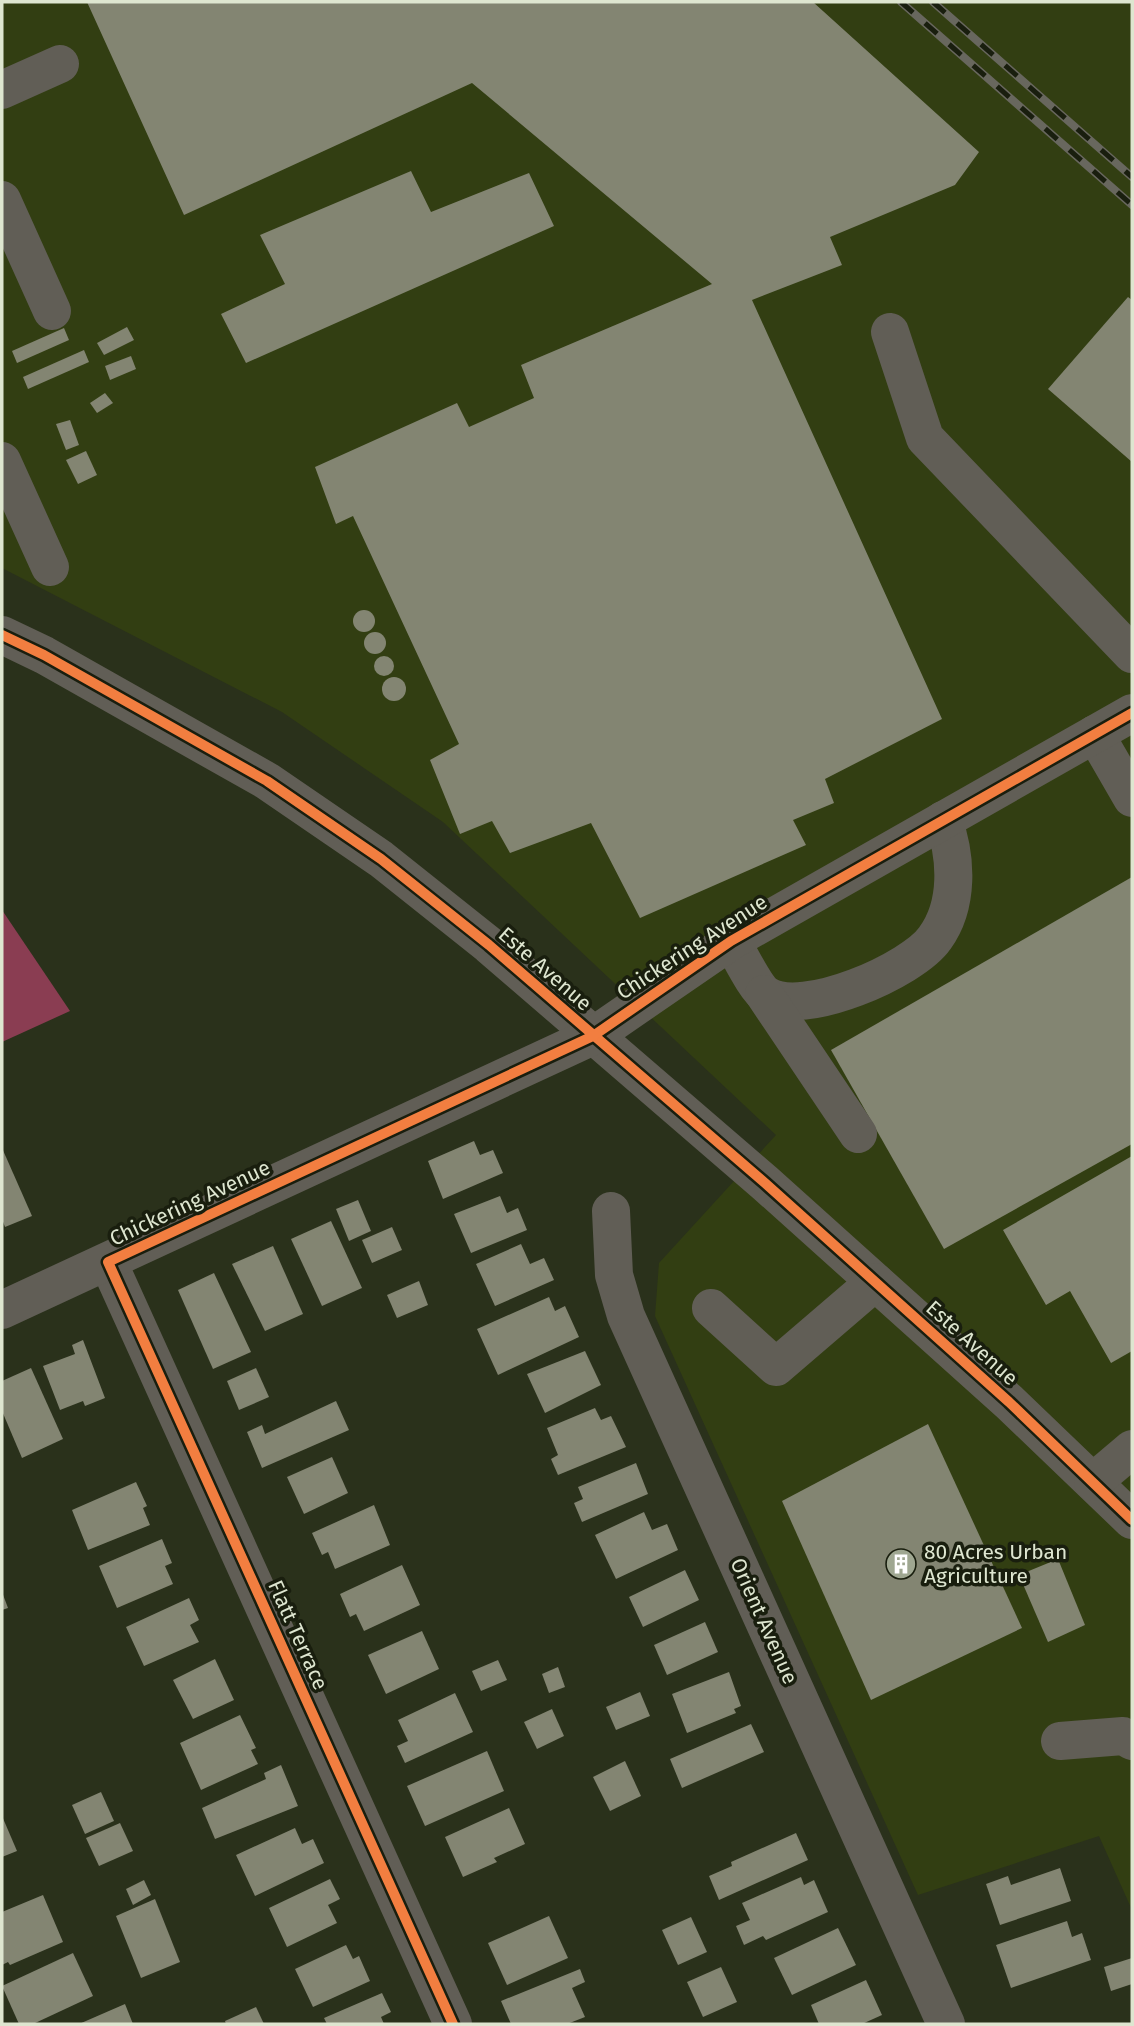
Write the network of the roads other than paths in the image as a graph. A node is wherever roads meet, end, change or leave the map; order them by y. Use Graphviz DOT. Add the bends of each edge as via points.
graph roads {
  1 [pos="60,64"];
  2 [pos="2,90"];
  3 [pos="2,200"];
  4 [pos="52,311"];
  5 [pos="890,332"];
  6 [pos="2,461"];
  7 [pos="50,567"];
  8 [pos="2,635"];
  9 [pos="1132,654"];
  10 [pos="1132,713"];
  11 [pos="1095,734"];
  12 [pos="1132,798"];
  13 [pos="943,820"];
  14 [pos="732,941"];
  15 [pos="764,994"];
  16 [pos="593,1035"];
  17 [pos="858,1134"];
  18 [pos="611,1210"];
  19 [pos="108,1262"];
  20 [pos="875,1282"];
  21 [pos="711,1308"];
  22 [pos="2,1310"];
  23 [pos="1132,1449"];
  24 [pos="1093,1482"];
  25 [pos="1132,1520"];
  26 [pos="1060,1741"];
  27 [pos="1132,1741"];
  28 [pos="453,2024"];
  29 [pos="946,2024"];
  1 -- 2 [label="street"];
  3 -- 4 [label="street"];
  5 -- 9 [label="street" via="925,438"];
  6 -- 7 [label="street"];
  8 -- 16 [label="street, Este Avenue" via="267,781 381,859"];
  10 -- 11 [label="street, Chickering Avenue"];
  11 -- 12 [label="street"];
  11 -- 13 [label="street, Chickering Avenue"];
  13 -- 14 [label="street, Chickering Avenue"];
  13 -- 15 [label="street" via="953,846 948,916 921,954 859,986 811,1002 783,1002"];
  14 -- 15 [label="street"];
  14 -- 16 [label="street, Chickering Avenue"];
  15 -- 17 [label="street"];
  16 -- 19 [label="street, Chickering Avenue"];
  16 -- 20 [label="street, Este Avenue"];
  18 -- 29 [label="street, Orient Avenue" via="614,1275 626,1316"];
  19 -- 22 [label="street, Chickering Avenue"];
  19 -- 28 [label="street, Flatt Terrace"];
  20 -- 21 [label="street" via="776,1367"];
  20 -- 24 [label="street, Este Avenue"];
  23 -- 24 [label="street"];
  24 -- 25 [label="street, Este Avenue"];
  26 -- 27 [label="street" via="1123,1736"];
}
